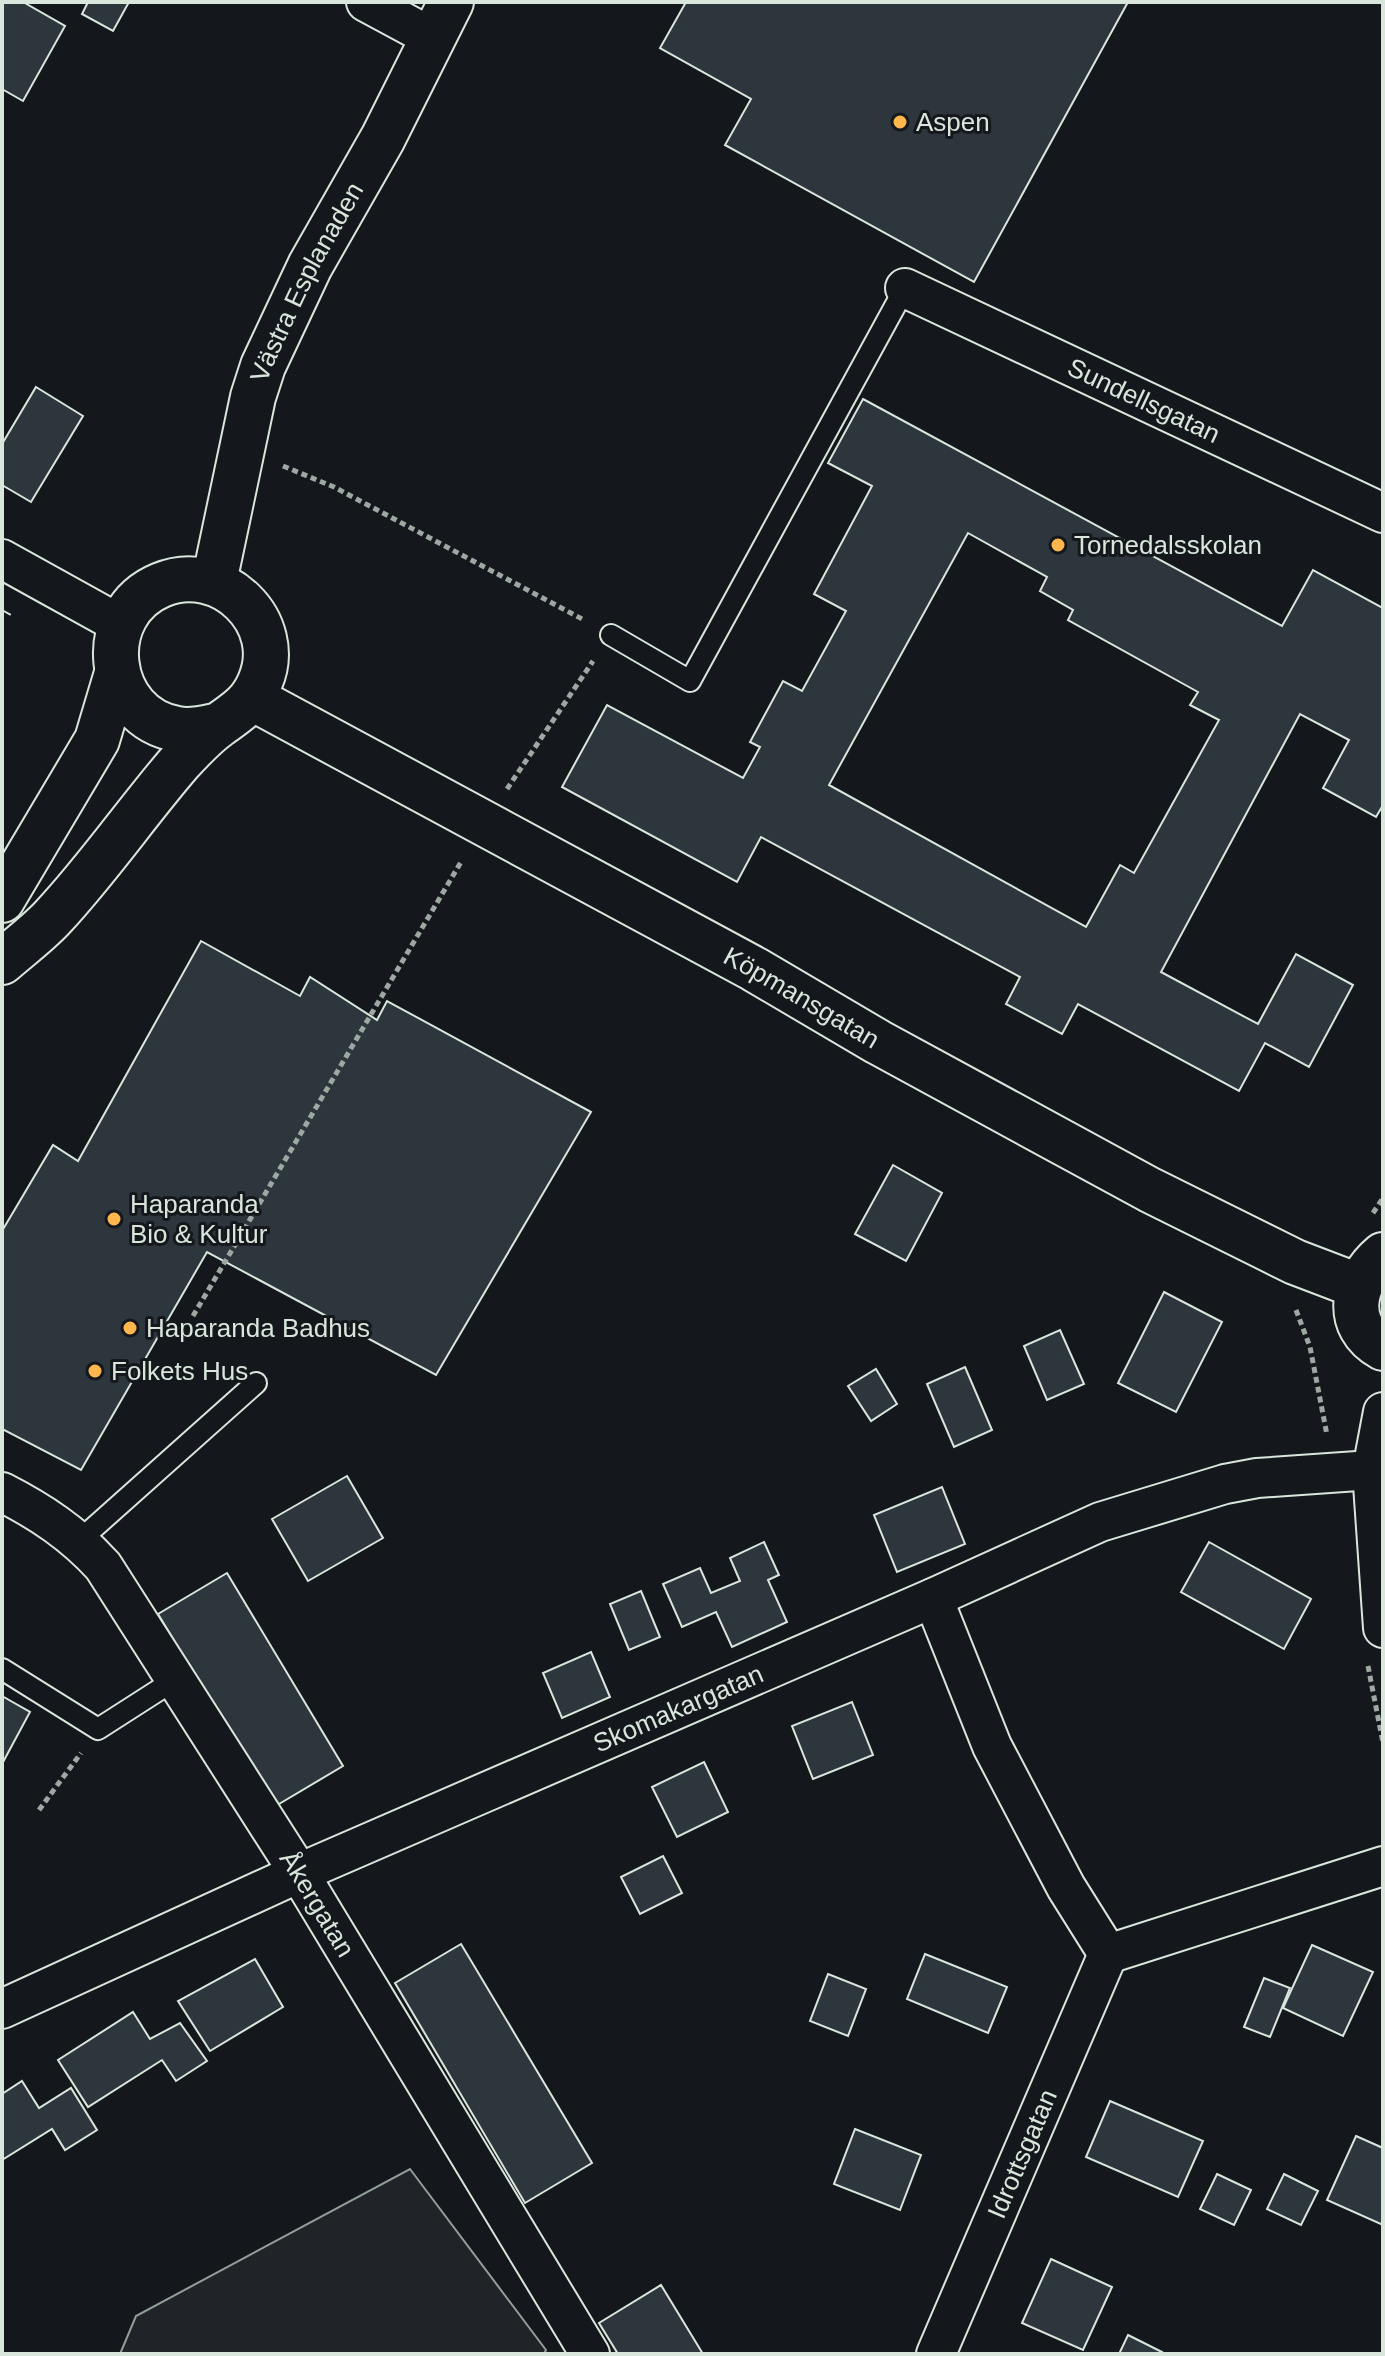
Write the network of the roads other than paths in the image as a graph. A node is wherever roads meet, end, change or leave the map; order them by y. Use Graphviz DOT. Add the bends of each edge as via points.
graph roads {
  1 [pos="366,2"];
  2 [pos="441,20"];
  3 [pos="905,288"];
  4 [pos="1383,513"];
  5 [pos="2,559"];
  6 [pos="214,582"];
  7 [pos="121,625"];
  8 [pos="611,635"];
  9 [pos="117,673"];
  10 [pos="252,698"];
  11 [pos="219,725"];
  12 [pos="2,900"];
  13 [pos="2,962"];
  14 [pos="1370,1271"];
  15 [pos="1383,1348"];
  16 [pos="256,1383"];
  17 [pos="1383,1412"];
  18 [pos="1372,1470"];
  19 [pos="2,1492"];
  20 [pos="80,1540"];
  21 [pos="933,1598"];
  22 [pos="1383,1628"];
  23 [pos="2,1669"];
  24 [pos="176,1679"];
  25 [pos="1383,1866"];
  26 [pos="299,1873"];
  27 [pos="1108,1954"];
  28 [pos="2,2009"];
  29 [pos="590,2354"];
  30 [pos="936,2354"];
  1 -- 2 [label="street"];
  2 -- 6 [label="street, Västra Esplanaden" via="275,337 253,397"];
  3 -- 4 [label="street, Sundellsgatan"];
  3 -- 8 [label="lane" via="690,681"];
  5 -- 7 [label="street"];
  6 -- 7 [label="street" via="161,585 143,596"];
  6 -- 10 [label="street" via="242,600 264,636 264,668"];
  7 -- 9 [label="street"];
  9 -- 11 [label="street" via="138,710 156,722 177,729"];
  9 -- 12 [label="street" via="97,740"];
  10 -- 11 [label="street"];
  10 -- 14 [label="street, Köpmansgatan" via="1150,1190 1295,1262"];
  11 -- 13 [label="street" via="182,760 52,918"];
  14 -- 15 [label="street" via="1357,1312 1363,1328"];
  16 -- 20 [label="lane"];
  17 -- 18 [label="street"];
  18 -- 21 [label="street, Skomakargatan" via="1225,1484 1100,1522"];
  18 -- 22 [label="street"];
  19 -- 20 [label="street, Åkergatan"];
  20 -- 24 [label="street, Åkergatan" via="103,1566"];
  21 -- 26 [label="street, Skomakargatan"];
  21 -- 27 [label="street" via="992,1746 1066,1887"];
  23 -- 24 [label="lane" via="98,1729"];
  24 -- 26 [label="street, Åkergatan"];
  25 -- 27 [label="street"];
  26 -- 28 [label="street, Skomakargatan"];
  26 -- 29 [label="street, Åkergatan"];
  27 -- 30 [label="street, Idrottsgatan"];
}
